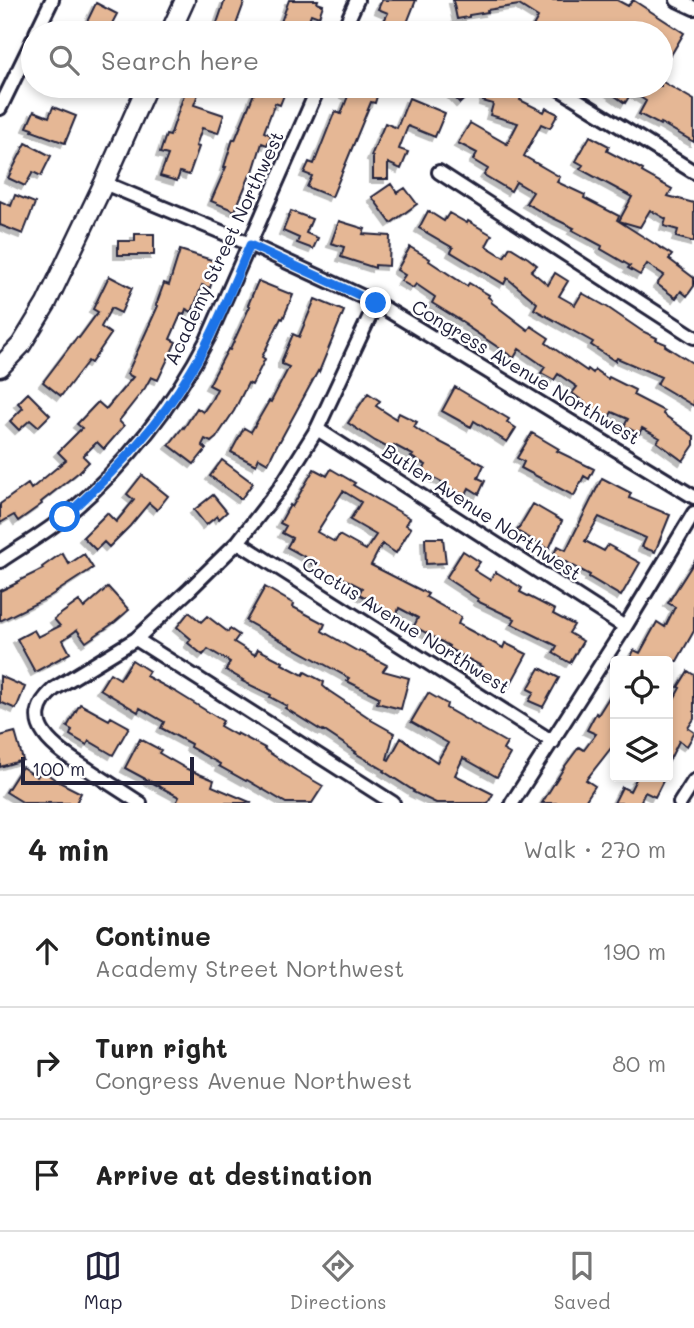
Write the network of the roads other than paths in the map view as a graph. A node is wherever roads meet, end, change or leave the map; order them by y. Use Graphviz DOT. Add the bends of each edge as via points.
graph roads {
  1 [pos="52,0"];
  2 [pos="185,0"];
  3 [pos="357,0"];
  4 [pos="677,0"];
  5 [pos="694,8"];
  6 [pos="42,21"];
  7 [pos="175,21"];
  8 [pos="347,21"];
  9 [pos="21,65"];
  10 [pos="142,98"];
  11 [pos="315,98"];
  12 [pos="574,98"];
  13 [pos="0,108"];
  14 [pos="439,172"];
  15 [pos="694,172"];
  16 [pos="104,183"];
  17 [pos="250,245"];
  18 [pos="376,303"];
  19 [pos="694,337"];
  20 [pos="0,367"];
  21 [pos="317,429"];
  22 [pos="694,497"];
  23 [pos="694,513"];
  24 [pos="238,542"];
  25 [pos="0,561"];
  26 [pos="625,627"];
  27 [pos="136,639"];
  28 [pos="553,741"];
  29 [pos="694,781"];
  30 [pos="140,803"];
  31 [pos="393,803"];
  32 [pos="512,803"];
  33 [pos="680,803"];
  1 -- 6 [label="street"];
  2 -- 7 [label="main road"];
  3 -- 8 [label="street"];
  4 -- 5 [label="street"];
  9 -- 13 [label="street"];
  10 -- 16 [label="main road"];
  11 -- 17 [label="street, Academy Street Northwest"];
  12 -- 15 [label="street"];
  14 -- 19 [label="street"];
  16 -- 17 [label="street, Congress Avenue Northwest"];
  16 -- 20 [label="main road" via="46,304 21,345"];
  17 -- 18 [label="street, Congress Avenue Northwest"];
  17 -- 25 [label="street, Academy Street Northwest" via="208,338 166,409 131,453 75,508"];
  18 -- 21 [label="street"];
  18 -- 22 [label="street, Congress Avenue Northwest"];
  21 -- 24 [label="street" via="281,488"];
  21 -- 26 [label="street, Butler Avenue Northwest"];
  23 -- 26 [label="street"];
  24 -- 27 [label="street"];
  24 -- 28 [label="street, Cactus Avenue Northwest"];
  26 -- 28 [label="street"];
  27 -- 30 [label="street" via="54,688 46,696 38,720 43,735 57,750"];
  27 -- 31 [label="street"];
  28 -- 32 [label="street"];
  29 -- 33 [label="street"];
}
